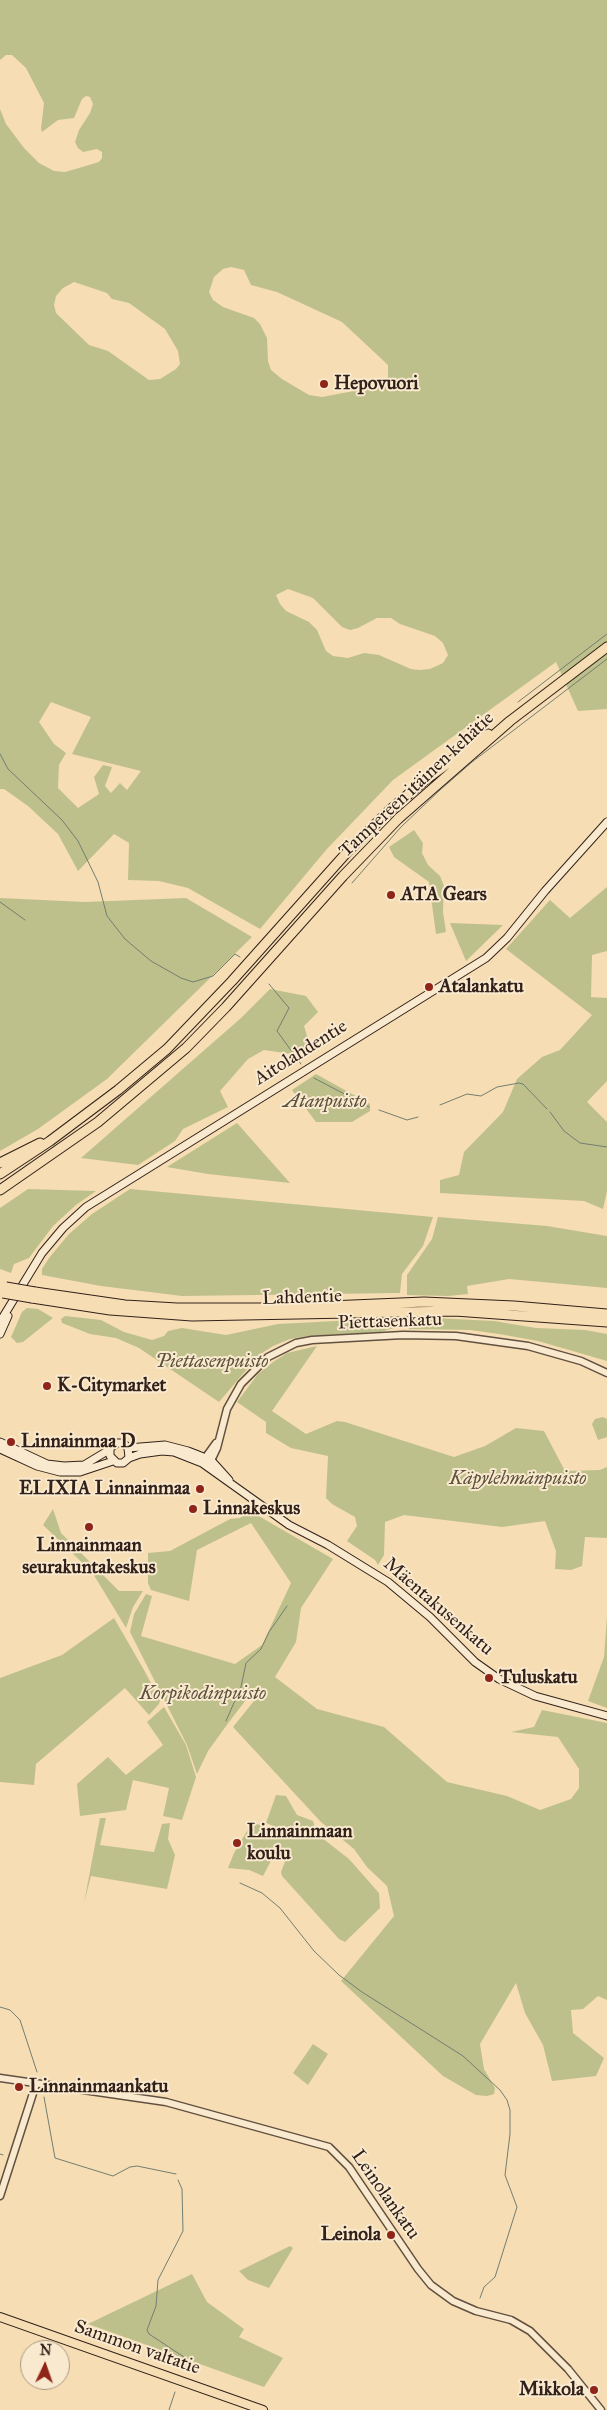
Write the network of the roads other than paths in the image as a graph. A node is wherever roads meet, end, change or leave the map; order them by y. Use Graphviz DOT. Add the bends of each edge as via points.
graph roads {
  1 [pos="607,647"];
  2 [pos="510,721"];
  3 [pos="607,822"];
  4 [pos="50,1141"];
  5 [pos="0,1163"];
  6 [pos="0,1174"];
  7 [pos="0,1190"];
  8 [pos="2,1290"];
  9 [pos="34,1295"];
  10 [pos="11,1306"];
  11 [pos="607,1314"];
  12 [pos="0,1322"];
  13 [pos="607,1322"];
  14 [pos="0,1334"];
  15 [pos="607,1373"];
  16 [pos="0,1442"];
  17 [pos="128,1448"];
  18 [pos="0,1449"];
  19 [pos="110,1450"];
  20 [pos="129,1458"];
  21 [pos="113,1461"];
  22 [pos="206,1462"];
  23 [pos="607,1716"];
  24 [pos="0,2078"];
  25 [pos="36,2084"];
  26 [pos="0,2196"];
  27 [pos="0,2318"];
  28 [pos="263,2410"];
  29 [pos="601,2410"];
  1 -- 2 [label="highway"];
  2 -- 4 [label="highway, Tampereen itäinen kehätie" via="472,745 390,810 349,850 167,1049"];
  2 -- 7 [label="highway, Tampereen itäinen kehätie" via="399,818 186,1048 98,1122"];
  3 -- 10 [label="main road, Aitolahdentie" via="486,958 86,1207 42,1253"];
  4 -- 5 [label="highway" via="35,1144"];
  4 -- 6 [label="highway, Tampereen itäinen kehätie"];
  8 -- 9 [label="highway, Lahdentie, bridge"];
  9 -- 11 [label="highway, Lahdentie" via="177,1308 433,1303"];
  9 -- 13 [label="highway, Lahdentie" via="110,1310 192,1316 455,1311"];
  10 -- 12 [label="main road, Aitolahdentie"];
  10 -- 14 [label="main road, Aitolahdentie"];
  15 -- 22 [label="street, Piettasenkatu" via="552,1352 480,1338 423,1335 296,1343 275,1352 240,1384"];
  16 -- 19 [label="main road" via="47,1464 64,1466 84,1465"];
  17 -- 19 [label="main road" via="117,1443"];
  17 -- 20 [label="main road"];
  17 -- 22 [label="main road, Mäentakusenkatu" via="164,1445"];
  18 -- 21 [label="main road" via="37,1466 60,1472 80,1472"];
  19 -- 21 [label="main road"];
  20 -- 21 [label="main road" via="123,1463"];
  20 -- 22 [label="main road, Mäentakusenkatu" via="162,1451"];
  22 -- 23 [label="main road, Mäentakusenkatu" via="232,1485 289,1525 380,1577 430,1617 475,1662 499,1679 529,1694"];
  24 -- 25 [label="street, Leinolankatu"];
  25 -- 26 [label="street"];
  25 -- 29 [label="street, Leinolankatu" via="166,2102 329,2147 349,2167 432,2285 462,2306 512,2320 530,2331 568,2369"];
  27 -- 28 [label="main road, Sammon valtatie"];
}
